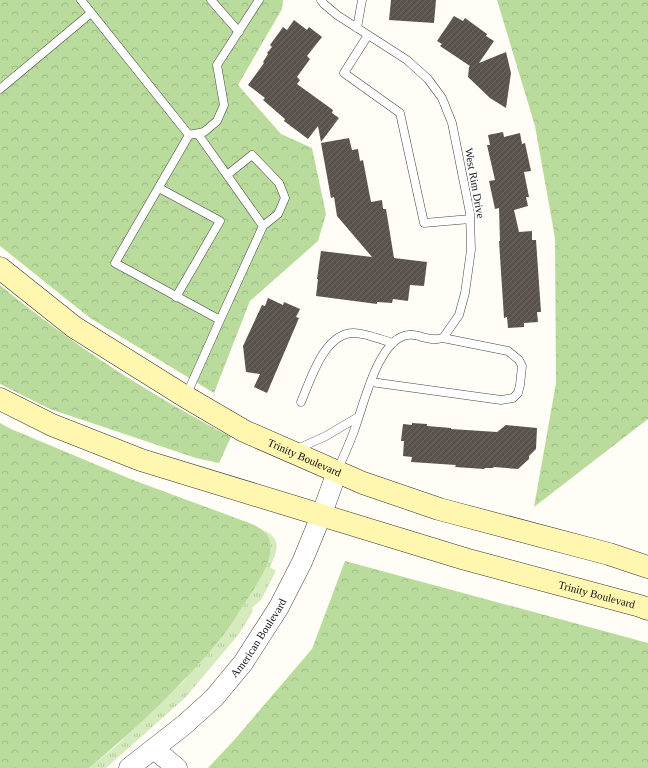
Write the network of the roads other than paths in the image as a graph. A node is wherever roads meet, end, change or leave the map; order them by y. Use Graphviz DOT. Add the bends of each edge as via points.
graph roads {
  1 [pos="81,0"];
  2 [pos="211,0"];
  3 [pos="259,0"];
  4 [pos="321,0"];
  5 [pos="362,0"];
  6 [pos="91,13"];
  7 [pos="357,28"];
  8 [pos="239,32"];
  9 [pos="368,35"];
  10 [pos="0,89"];
  11 [pos="198,134"];
  12 [pos="189,136"];
  13 [pos="227,175"];
  14 [pos="159,188"];
  15 [pos="470,219"];
  16 [pos="263,226"];
  17 [pos="0,268"];
  18 [pos="176,297"];
  19 [pos="220,320"];
  20 [pos="443,338"];
  21 [pos="393,343"];
  22 [pos="371,382"];
  23 [pos="186,397"];
  24 [pos="0,399"];
  25 [pos="301,402"];
  26 [pos="358,417"];
  27 [pos="292,452"];
  28 [pos="337,472"];
  29 [pos="322,516"];
  30 [pos="648,567"];
  31 [pos="648,609"];
  32 [pos="154,749"];
  33 [pos="129,768"];
  34 [pos="177,768"];
  1 -- 6 [label="lane"];
  2 -- 8 [label="lane"];
  3 -- 8 [label="lane"];
  4 -- 7 [label="lane, West Rim Drive" via="337,15"];
  5 -- 7 [label="lane"];
  6 -- 10 [label="lane"];
  6 -- 12 [label="lane"];
  7 -- 9 [label="lane, West Rim Drive"];
  8 -- 11 [label="lane" via="218,66 224,105 217,121"];
  9 -- 15 [label="lane, West Rim Drive" via="407,60 428,79 442,98 452,123"];
  9 -- 15 [label="lane" via="344,73 400,113 424,223"];
  11 -- 12 [label="lane"];
  11 -- 13 [label="lane"];
  12 -- 14 [label="lane"];
  13 -- 16 [label="lane"];
  13 -- 16 [label="lane" via="252,155 279,183 285,198 278,214"];
  14 -- 18 [label="lane" via="116,263"];
  14 -- 18 [label="lane" via="220,221"];
  15 -- 20 [label="lane, West Rim Drive" via="471,250 465,293 459,315"];
  16 -- 19 [label="lane"];
  17 -- 23 [label="main road, Trinity Boulevard" via="74,327"];
  18 -- 19 [label="lane"];
  19 -- 23 [label="lane"];
  20 -- 21 [label="lane" via="434,340 411,334 400,337"];
  20 -- 22 [label="lane" via="508,351 522,366 518,393 513,398 501,400"];
  21 -- 22 [label="lane" via="383,356"];
  21 -- 25 [label="lane" via="356,333 344,334 323,352"];
  22 -- 26 [label="lane"];
  23 -- 27 [label="main road, Trinity Boulevard" via="244,431"];
  24 -- 29 [label="main road, Trinity Boulevard" via="52,425 141,460"];
  26 -- 27 [label="lane"];
  26 -- 28 [label="lane"];
  27 -- 28 [label="main road, Trinity Boulevard"];
  28 -- 29 [label="street, American Boulevard"];
  28 -- 30 [label="main road, Trinity Boulevard" via="439,509 609,554"];
  29 -- 31 [label="main road, Trinity Boulevard" via="465,559"];
  29 -- 32 [label="street, American Boulevard" via="280,607 243,663 214,698"];
  32 -- 33 [label="street, American Boulevard"];
  32 -- 34 [label="street"];
}
